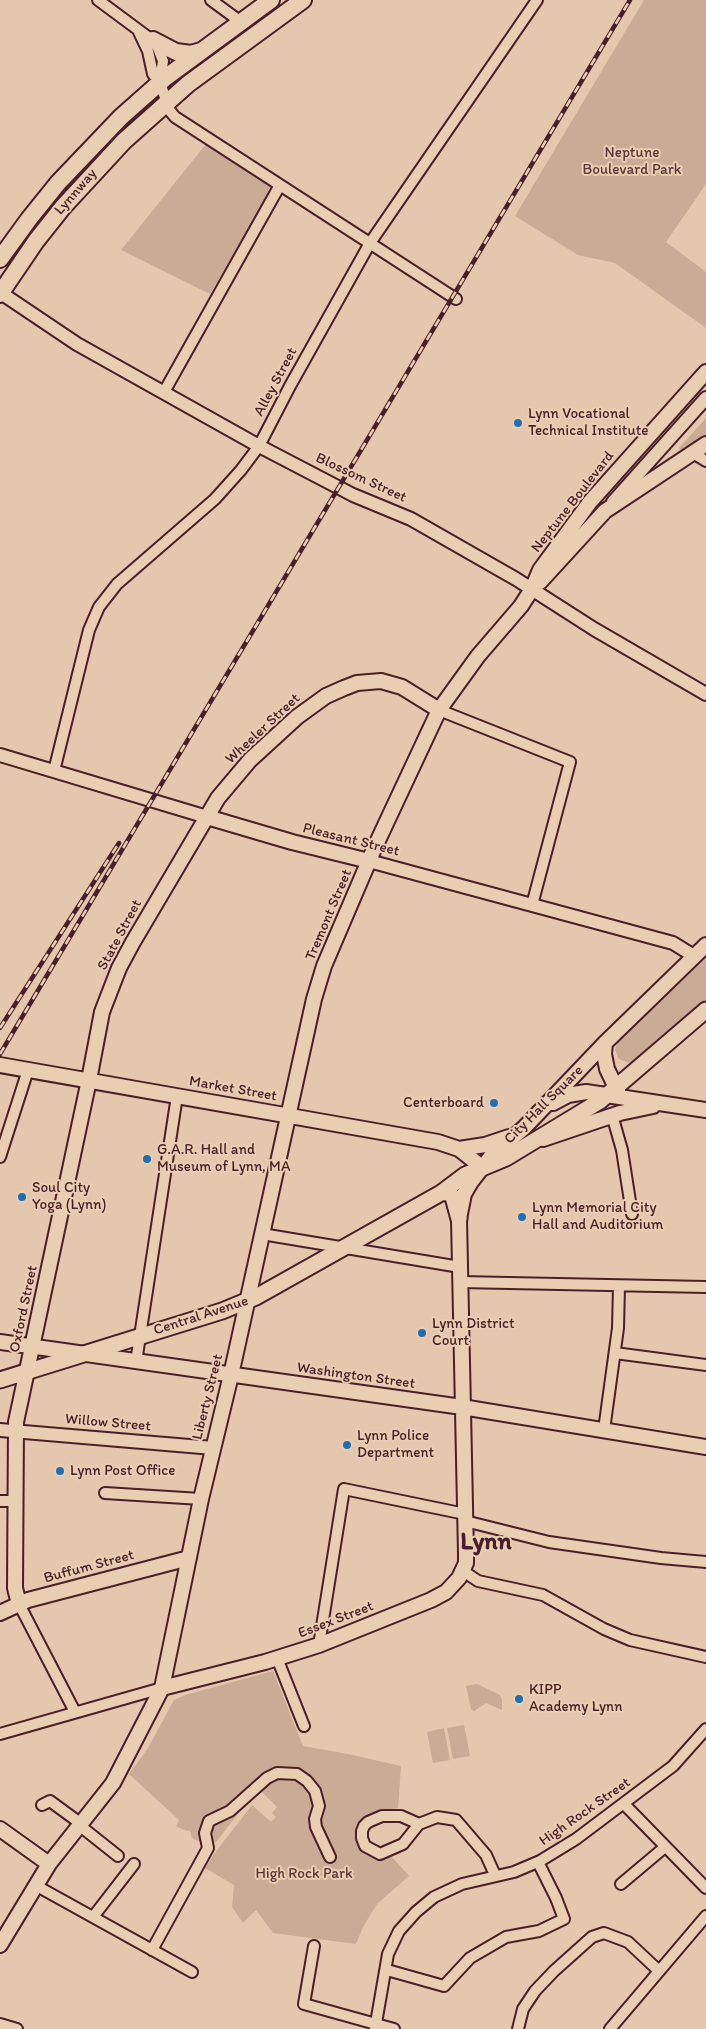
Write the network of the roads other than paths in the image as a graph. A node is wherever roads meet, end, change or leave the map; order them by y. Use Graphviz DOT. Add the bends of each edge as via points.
graph roads {
  1 [pos="98,0"];
  2 [pos="211,0"];
  3 [pos="271,0"];
  4 [pos="303,0"];
  5 [pos="537,0"];
  6 [pos="241,22"];
  7 [pos="146,36"];
  8 [pos="201,51"];
  9 [pos="160,83"];
  10 [pos="167,102"];
  11 [pos="280,185"];
  12 [pos="370,243"];
  13 [pos="0,259"];
  14 [pos="0,293"];
  15 [pos="456,299"];
  16 [pos="706,372"];
  17 [pos="164,392"];
  18 [pos="706,398"];
  19 [pos="706,444"];
  20 [pos="259,446"];
  21 [pos="693,453"];
  22 [pos="706,461"];
  23 [pos="604,511"];
  24 [pos="532,589"];
  25 [pos="706,694"];
  26 [pos="439,710"];
  27 [pos="0,755"];
  28 [pos="54,771"];
  29 [pos="207,817"];
  30 [pos="369,861"];
  31 [pos="532,905"];
  32 [pos="706,945"];
  33 [pos="694,956"];
  34 [pos="706,1010"];
  35 [pos="605,1043"];
  36 [pos="0,1065"];
  37 [pos="28,1070"];
  38 [pos="89,1080"];
  39 [pos="614,1093"];
  40 [pos="177,1096"];
  41 [pos="672,1105"];
  42 [pos="706,1110"];
  43 [pos="540,1111"];
  44 [pos="628,1111"];
  45 [pos="289,1115"];
  46 [pos="612,1115"];
  47 [pos="524,1128"];
  48 [pos="534,1140"];
  49 [pos="459,1149"];
  50 [pos="0,1157"];
  51 [pos="483,1168"];
  52 [pos="441,1193"];
  53 [pos="632,1214"];
  54 [pos="459,1219"];
  55 [pos="262,1234"];
  56 [pos="345,1248"];
  57 [pos="460,1267"];
  58 [pos="460,1282"];
  59 [pos="618,1286"];
  60 [pos="706,1287"];
  61 [pos="247,1302"];
  62 [pos="140,1336"];
  63 [pos="0,1342"];
  64 [pos="32,1347"];
  65 [pos="81,1354"];
  66 [pos="615,1354"];
  67 [pos="136,1362"];
  68 [pos="706,1365"];
  69 [pos="27,1371"];
  70 [pos="231,1375"];
  71 [pos="0,1380"];
  72 [pos="462,1407"];
  73 [pos="0,1430"];
  74 [pos="604,1430"];
  75 [pos="15,1431"];
  76 [pos="706,1447"];
  77 [pos="213,1448"];
  78 [pos="105,1493"];
  79 [pos="201,1499"];
  80 [pos="0,1501"];
  81 [pos="15,1501"];
  82 [pos="465,1518"];
  83 [pos="189,1558"];
  84 [pos="706,1562"];
  85 [pos="463,1571"];
  86 [pos="19,1604"];
  87 [pos="0,1613"];
  88 [pos="319,1645"];
  89 [pos="706,1657"];
  90 [pos="277,1658"];
  91 [pos="162,1688"];
  92 [pos="75,1712"];
  93 [pos="304,1726"];
  94 [pos="706,1729"];
  95 [pos="0,1734"];
  96 [pos="624,1804"];
  97 [pos="42,1805"];
  98 [pos="80,1824"];
  99 [pos="419,1824"];
  100 [pos="0,1829"];
  101 [pos="665,1847"];
  102 [pos="118,1856"];
  103 [pos="330,1857"];
  104 [pos="538,1862"];
  105 [pos="49,1864"];
  106 [pos="134,1864"];
  107 [pos="495,1875"];
  108 [pos="621,1884"];
  109 [pos="35,1885"];
  110 [pos="706,1888"];
  111 [pos="706,1916"];
  112 [pos="92,1917"];
  113 [pos="0,1945"];
  114 [pos="314,1946"];
  115 [pos="152,1950"];
  116 [pos="386,1970"];
  117 [pos="659,1971"];
  118 [pos="192,1972"];
  119 [pos="0,2024"];
  120 [pos="376,2027"];
  121 [pos="614,2028"];
  122 [pos="17,2029"];
  123 [pos="394,2029"];
  124 [pos="518,2029"];
  1 -- 7 [label="street"];
  2 -- 6 [label="street"];
  3 -- 6 [label="highway, Lynnway"];
  4 -- 10 [label="highway, Lynnway"];
  5 -- 12 [label="street, Alley Street"];
  6 -- 8 [label="highway, Lynnway"];
  7 -- 8 [label="highway" via="180,53"];
  7 -- 9 [label="street" via="153,74"];
  7 -- 9 [label="street" via="158,46 163,61"];
  8 -- 9 [label="highway, Lynnway"];
  9 -- 10 [label="street"];
  9 -- 13 [label="highway, Lynnway" via="73,166"];
  10 -- 11 [label="street" via="177,118"];
  10 -- 14 [label="highway, Lynnway" via="115,149 73,195"];
  11 -- 12 [label="street"];
  11 -- 17 [label="street"];
  12 -- 15 [label="street"];
  12 -- 20 [label="street, Alley Street"];
  14 -- 17 [label="street, Blossom Street" via="74,342"];
  16 -- 24 [label="main road, Neptune Boulevard" via="590,502 540,570"];
  17 -- 20 [label="street, Blossom Street"];
  18 -- 23 [label="street, Neptune Boulevard"];
  19 -- 21 [label="main road"];
  20 -- 24 [label="street, Blossom Street" via="353,495 411,519"];
  20 -- 28 [label="street, Alley Street" via="215,499 117,584 99,607 89,630"];
  21 -- 22 [label="street"];
  21 -- 23 [label="main road"];
  23 -- 24 [label="main road, Neptune Boulevard"];
  24 -- 25 [label="street, Blossom Street"];
  24 -- 26 [label="main road, Neptune Boulevard"];
  26 -- 29 [label="main road, Wheeler Street" via="402,687 381,681 357,683 326,696 297,717 250,760 218,798"];
  26 -- 30 [label="main road, Tremont Street"];
  26 -- 31 [label="street" via="570,762"];
  27 -- 28 [label="street, Pleasant Street"];
  28 -- 29 [label="street, Pleasant Street"];
  29 -- 30 [label="main road, Pleasant Street"];
  29 -- 38 [label="main road, State Street" via="119,968 102,1012"];
  30 -- 31 [label="street, Pleasant Street"];
  30 -- 45 [label="main road, Tremont Street" via="324,966"];
  31 -- 33 [label="street, Pleasant Street" via="673,943"];
  32 -- 33 [label="main road, City Hall Square"];
  33 -- 35 [label="main road, City Hall Square"];
  34 -- 39 [label="main road, City Hall Square"];
  35 -- 39 [label="main road" via="606,1064"];
  35 -- 43 [label="main road, City Hall Square"];
  36 -- 37 [label="main road, Market Street"];
  37 -- 38 [label="main road, Market Street"];
  37 -- 50 [label="street"];
  38 -- 40 [label="main road, Market Street"];
  38 -- 64 [label="main road, Oxford Street"];
  39 -- 41 [label="main road"];
  39 -- 43 [label="main road" via="577,1093"];
  39 -- 44 [label="main road"];
  39 -- 48 [label="main road, City Hall Square"];
  40 -- 45 [label="main road, Market Street"];
  40 -- 62 [label="street"];
  41 -- 42 [label="main road"];
  41 -- 44 [label="main road"];
  43 -- 47 [label="main road, City Hall Square"];
  44 -- 46 [label="main road"];
  45 -- 49 [label="main road, Market Street" via="438,1142"];
  45 -- 55 [label="main road, Liberty Street"];
  46 -- 48 [label="main road"];
  46 -- 53 [label="street" via="622,1150"];
  47 -- 49 [label="main road, Market Street" via="496,1142"];
  47 -- 51 [label="main road, City Hall Square" via="492,1155"];
  48 -- 51 [label="main road, City Hall Square"];
  49 -- 51 [label="main road, Market Street"];
  51 -- 52 [label="main road, City Hall Square" via="465,1175"];
  51 -- 54 [label="main road, City Hall Square" via="464,1194"];
  52 -- 54 [label="main road" via="448,1192 453,1197"];
  52 -- 56 [label="main road, Central Avenue"];
  54 -- 57 [label="main road"];
  55 -- 56 [label="street"];
  55 -- 61 [label="main road, Liberty Street"];
  56 -- 57 [label="street"];
  56 -- 61 [label="main road, Central Avenue"];
  57 -- 58 [label="main road"];
  58 -- 59 [label="street"];
  58 -- 72 [label="main road"];
  59 -- 60 [label="street"];
  59 -- 66 [label="street"];
  61 -- 62 [label="main road, Central Avenue"];
  61 -- 70 [label="main road, Liberty Street"];
  62 -- 65 [label="main road, Central Avenue"];
  62 -- 67 [label="street"];
  63 -- 64 [label="main road, Washington Street"];
  64 -- 65 [label="main road, Washington Street"];
  64 -- 69 [label="main road, Oxford Street"];
  65 -- 67 [label="main road, Washington Street"];
  65 -- 69 [label="main road, Central Avenue"];
  66 -- 68 [label="street"];
  66 -- 74 [label="street"];
  67 -- 70 [label="main road, Washington Street"];
  69 -- 71 [label="main road, Central Avenue"];
  69 -- 75 [label="main road, Oxford Street"];
  70 -- 72 [label="main road, Washington Street"];
  70 -- 77 [label="main road, Liberty Street"];
  72 -- 74 [label="main road, Washington Street"];
  72 -- 82 [label="main road"];
  73 -- 75 [label="street, Willow Street"];
  74 -- 76 [label="main road, Washington Street"];
  75 -- 77 [label="street, Willow Street"];
  75 -- 81 [label="main road, Oxford Street"];
  77 -- 79 [label="main road, Liberty Street"];
  78 -- 79 [label="street"];
  79 -- 83 [label="main road, Liberty Street"];
  80 -- 81 [label="street"];
  81 -- 86 [label="main road, Oxford Street" via="15,1588"];
  82 -- 84 [label="street" via="558,1543"];
  82 -- 85 [label="main road"];
  82 -- 88 [label="street" via="344,1489"];
  83 -- 86 [label="main road, Buffum Street"];
  83 -- 91 [label="main road, Liberty Street"];
  85 -- 88 [label="main road, Essex Street" via="439,1596"];
  85 -- 89 [label="street" via="478,1581 543,1594 630,1640"];
  86 -- 87 [label="main road, Buffum Street"];
  86 -- 92 [label="street, Oxford Street"];
  88 -- 90 [label="main road, Essex Street"];
  90 -- 91 [label="main road, Essex Street"];
  90 -- 93 [label="street"];
  91 -- 92 [label="street"];
  91 -- 98 [label="main road" via="113,1782"];
  92 -- 95 [label="street"];
  94 -- 96 [label="street, High Rock Street" via="673,1766"];
  96 -- 101 [label="street"];
  96 -- 104 [label="street, High Rock Street"];
  97 -- 98 [label="street" via="50,1800"];
  98 -- 102 [label="street"];
  98 -- 105 [label="main road"];
  99 -- 99 [label="street" via="401,1816 382,1816 364,1826 362,1838 365,1846 380,1854 403,1844"];
  99 -- 107 [label="street" via="437,1817 456,1820 486,1855"];
  100 -- 105 [label="main road"];
  101 -- 108 [label="street"];
  101 -- 110 [label="street"];
  103 -- 115 [label="street" via="316,1827 318,1806 315,1791 296,1774 277,1773 267,1778 230,1812 209,1821 205,1833 208,1848"];
  104 -- 107 [label="street, High Rock Street" via="514,1872"];
  104 -- 116 [label="street" via="564,1919 539,1931 506,1937 470,1958 444,1986"];
  105 -- 109 [label="main road"];
  106 -- 112 [label="street"];
  107 -- 116 [label="street, High Rock Street" via="462,1884 434,1897 416,1912 399,1931 388,1954"];
  109 -- 112 [label="street"];
  109 -- 113 [label="main road"];
  111 -- 117 [label="street"];
  112 -- 115 [label="street"];
  114 -- 120 [label="street" via="304,2004"];
  115 -- 118 [label="street"];
  116 -- 120 [label="street, High Rock Street"];
  117 -- 121 [label="street"];
  117 -- 124 [label="street" via="628,1942 604,1933 592,1937 535,1991 523,2009"];
  119 -- 122 [label="street"];
  120 -- 123 [label="street"];
}
